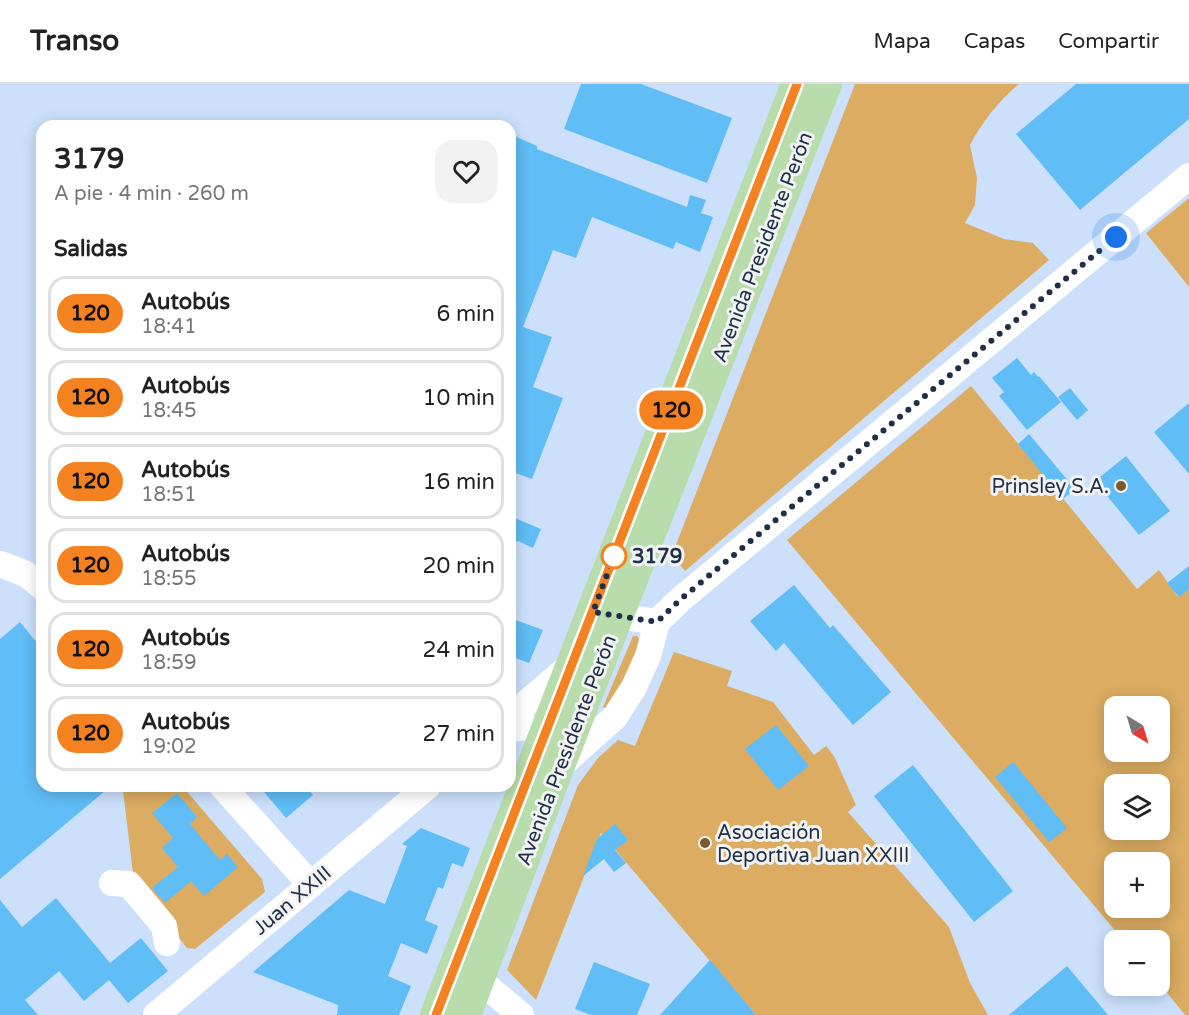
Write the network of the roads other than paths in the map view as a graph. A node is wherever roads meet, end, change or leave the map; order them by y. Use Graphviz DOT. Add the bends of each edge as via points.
graph roads {
  1 [pos="797,84"];
  2 [pos="826,84"];
  3 [pos="1189,176"];
  4 [pos="0,564"];
  5 [pos="36,582"];
  6 [pos="605,614"];
  7 [pos="657,622"];
  8 [pos="572,664"];
  9 [pos="516,712"];
  10 [pos="615,717"];
  11 [pos="516,728"];
  12 [pos="558,734"];
  13 [pos="558,768"];
  14 [pos="227,792"];
  15 [pos="421,792"];
  16 [pos="112,882"];
  17 [pos="311,885"];
  18 [pos="166,944"];
  19 [pos="478,979"];
  20 [pos="156,1015"];
  21 [pos="436,1015"];
  22 [pos="465,1015"];
  23 [pos="521,1015"];
  1 -- 6 [label="main road, Avenida Presidente Perón"];
  2 -- 6 [label="main road, Avenida Presidente Perón"];
  3 -- 7 [label="lane"];
  4 -- 5 [label="lane" via="27,574"];
  6 -- 7 [label="lane"];
  6 -- 8 [label="main road, Avenida Presidente Perón"];
  6 -- 12 [label="main road, Avenida Presidente Perón"];
  7 -- 10 [label="lane" via="639,677"];
  8 -- 9 [label="lane"];
  8 -- 12 [label="main road, Avenida Presidente Perón"];
  10 -- 12 [label="lane" via="591,729"];
  10 -- 13 [label="lane"];
  11 -- 12 [label="lane"];
  12 -- 13 [label="main road, Avenida Presidente Perón"];
  12 -- 21 [label="main road, Avenida Presidente Perón"];
  13 -- 19 [label="main road, Avenida Presidente Perón"];
  14 -- 17 [label="lane"];
  15 -- 17 [label="lane, Juan XXIII"];
  16 -- 18 [label="lane" via="129,884 164,926"];
  17 -- 20 [label="lane, Juan XXIII"];
  19 -- 22 [label="main road, Avenida Presidente Perón"];
  19 -- 23 [label="lane"];
}
